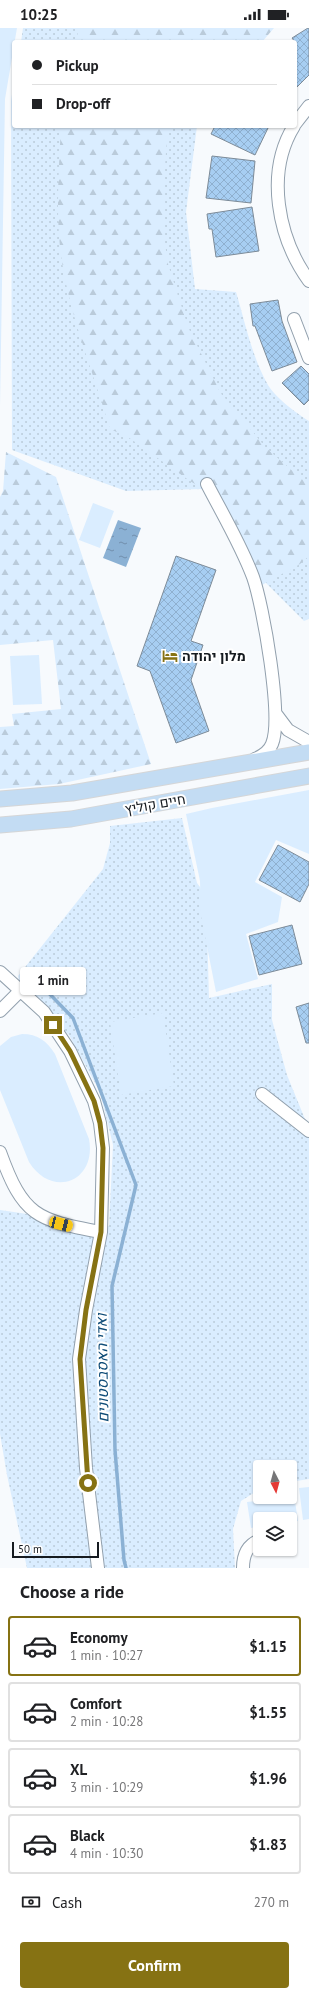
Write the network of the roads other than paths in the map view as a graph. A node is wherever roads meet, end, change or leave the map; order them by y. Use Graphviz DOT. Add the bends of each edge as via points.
graph roads {
  1 [pos="309,106"];
  2 [pos="297,121"];
  3 [pos="292,128"];
  4 [pos="309,281"];
  5 [pos="294,319"];
  6 [pos="309,358"];
  7 [pos="207,484"];
  8 [pos="276,714"];
  9 [pos="309,742"];
  10 [pos="309,752"];
  11 [pos="244,763"];
  12 [pos="309,776"];
  13 [pos="0,800"];
  14 [pos="0,825"];
  15 [pos="0,972"];
  16 [pos="21,990"];
  17 [pos="0,1011"];
  18 [pos="262,1094"];
  19 [pos="309,1131"];
  20 [pos="0,1152"];
  21 [pos="101,1232"];
  22 [pos="253,1544"];
  23 [pos="98,1568"];
  24 [pos="243,1568"];
  1 -- 2 [label="street"];
  3 -- 4 [label="street" via="282,148 278,182 279,205 290,247"];
  5 -- 6 [label="street"];
  7 -- 8 [label="street" via="247,563 258,594 264,618"];
  8 -- 9 [label="street" via="288,730"];
  8 -- 11 [label="street" via="275,735 269,750"];
  10 -- 11 [label="main road, חיים קוליץ"];
  11 -- 13 [label="main road, חיים קוליץ" via="72,793"];
  12 -- 14 [label="main road, חיים קוליץ" via="71,819"];
  15 -- 16 [label="street"];
  16 -- 17 [label="street"];
  16 -- 21 [label="street" via="44,1012 70,1051 94,1101 103,1148"];
  18 -- 19 [label="street"];
  20 -- 21 [label="street" via="21,1199 36,1214 52,1222"];
  21 -- 23 [label="street" via="86,1310 80,1359 86,1468"];
  22 -- 24 [label="street" via="247,1548"];
}
